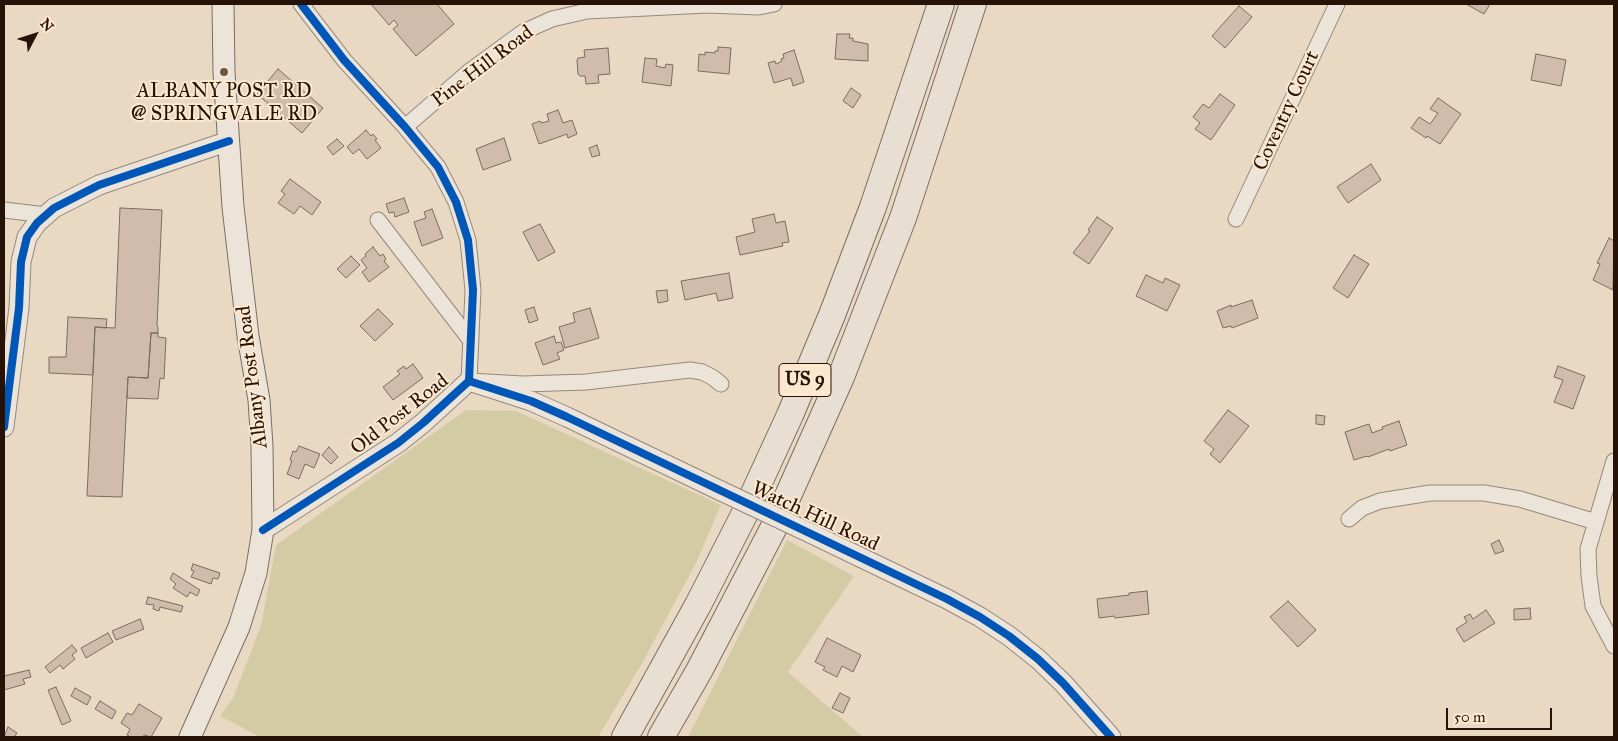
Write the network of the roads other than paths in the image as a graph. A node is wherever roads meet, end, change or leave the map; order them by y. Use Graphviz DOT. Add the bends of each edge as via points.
graph roads {
  1 [pos="224,4"];
  2 [pos="301,4"];
  3 [pos="774,4"];
  4 [pos="940,4"];
  5 [pos="973,4"];
  6 [pos="1337,4"];
  7 [pos="405,127"];
  8 [pos="229,141"];
  9 [pos="4,210"];
  10 [pos="46,215"];
  11 [pos="1236,219"];
  12 [pos="378,220"];
  13 [pos="471,341"];
  14 [pos="469,381"];
  15 [pos="721,384"];
  16 [pos="4,427"];
  17 [pos="1614,461"];
  18 [pos="1350,519"];
  19 [pos="1596,522"];
  20 [pos="263,530"];
  21 [pos="1614,646"];
  22 [pos="190,737"];
  23 [pos="625,737"];
  24 [pos="661,737"];
  25 [pos="1111,737"];
  1 -- 8 [label="main road, Albany Post Road"];
  2 -- 7 [label="street, Old Post Road" via="344,60"];
  3 -- 7 [label="street, Pine Hill Road" via="759,7 707,4 586,12 552,19 523,32 471,70"];
  4 -- 23 [label="highway, US 9" via="873,207 798,398 724,555"];
  5 -- 24 [label="highway, US 9" via="903,218 842,376 774,527"];
  6 -- 11 [label="street, Coventry Court"];
  7 -- 13 [label="street, Old Post Road" via="438,167 456,202 468,240 473,290"];
  8 -- 10 [label="street" via="99,185"];
  8 -- 20 [label="main road, Albany Post Road" via="238,255 259,400"];
  9 -- 10 [label="street"];
  10 -- 16 [label="street" via="27,237 21,262 19,308"];
  12 -- 13 [label="street"];
  13 -- 14 [label="street, Old Post Road"];
  14 -- 15 [label="street" via="586,382 690,370 702,372"];
  14 -- 20 [label="street, Old Post Road" via="398,443"];
  14 -- 25 [label="street, Watch Hill Road, bridge" via="531,401 567,417 980,617 1038,659"];
  17 -- 19 [label="street"];
  18 -- 19 [label="street" via="1362,508 1380,501 1430,493 1484,493 1520,499"];
  19 -- 21 [label="street" via="1588,550 1593,606"];
  20 -- 22 [label="main road, Albany Post Road" via="256,573 239,628"];
}
